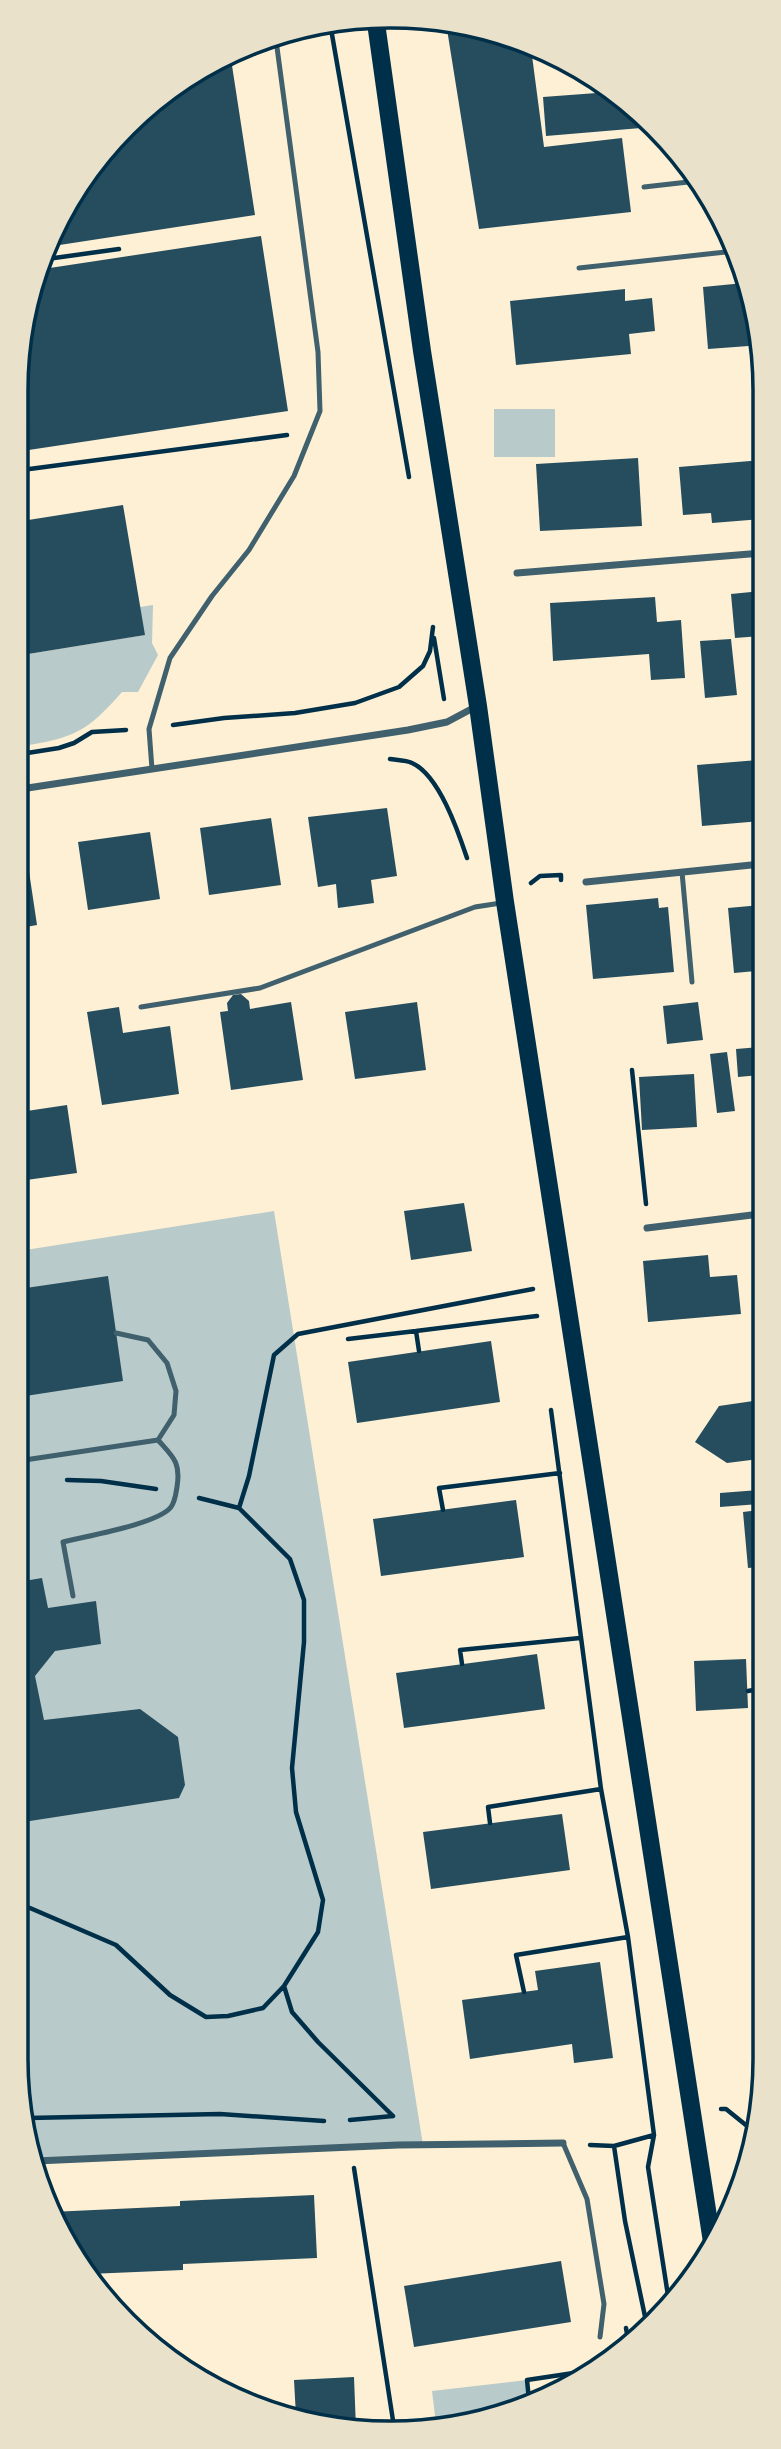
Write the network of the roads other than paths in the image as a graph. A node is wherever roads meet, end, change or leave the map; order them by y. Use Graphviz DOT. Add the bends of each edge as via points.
graph roads {
  1 [pos="377,29"];
  2 [pos="277,46"];
  3 [pos="687,182"];
  4 [pos="644,187"];
  5 [pos="725,252"];
  6 [pos="579,268"];
  7 [pos="753,554"];
  8 [pos="517,573"];
  9 [pos="478,706"];
  10 [pos="152,769"];
  11 [pos="28,788"];
  12 [pos="753,865"];
  13 [pos="682,872"];
  14 [pos="586,882"];
  15 [pos="505,902"];
  16 [pos="692,982"];
  17 [pos="141,1007"];
  18 [pos="753,1215"];
  19 [pos="650,1228"];
  20 [pos="116,1333"];
  21 [pos="158,1440"];
  22 [pos="28,1460"];
  23 [pos="73,1596"];
  24 [pos="563,2143"];
  25 [pos="43,2161"];
  26 [pos="710,2229"];
  27 [pos="600,2337"];
  1 -- 9 [label="main road"];
  2 -- 10 [label="lane" via="318,352 320,411 295,476 249,550 170,658 149,729"];
  3 -- 4 [label="lane"];
  5 -- 6 [label="lane"];
  7 -- 8 [label="street"];
  9 -- 10 [label="street" via="447,722"];
  9 -- 15 [label="main road"];
  10 -- 11 [label="street"];
  12 -- 13 [label="street"];
  13 -- 14 [label="street"];
  13 -- 16 [label="lane"];
  15 -- 17 [label="lane" via="475,907 260,988"];
  15 -- 26 [label="main road"];
  18 -- 19 [label="street"];
  20 -- 21 [label="lane" via="148,1340 167,1363 176,1391 174,1415"];
  21 -- 22 [label="lane"];
  21 -- 23 [label="lane" via="176,1459 179,1476 171,1507 157,1518 63,1542"];
  24 -- 25 [label="street" via="398,2145"];
  24 -- 27 [label="lane" via="587,2199 604,2304"];
}
